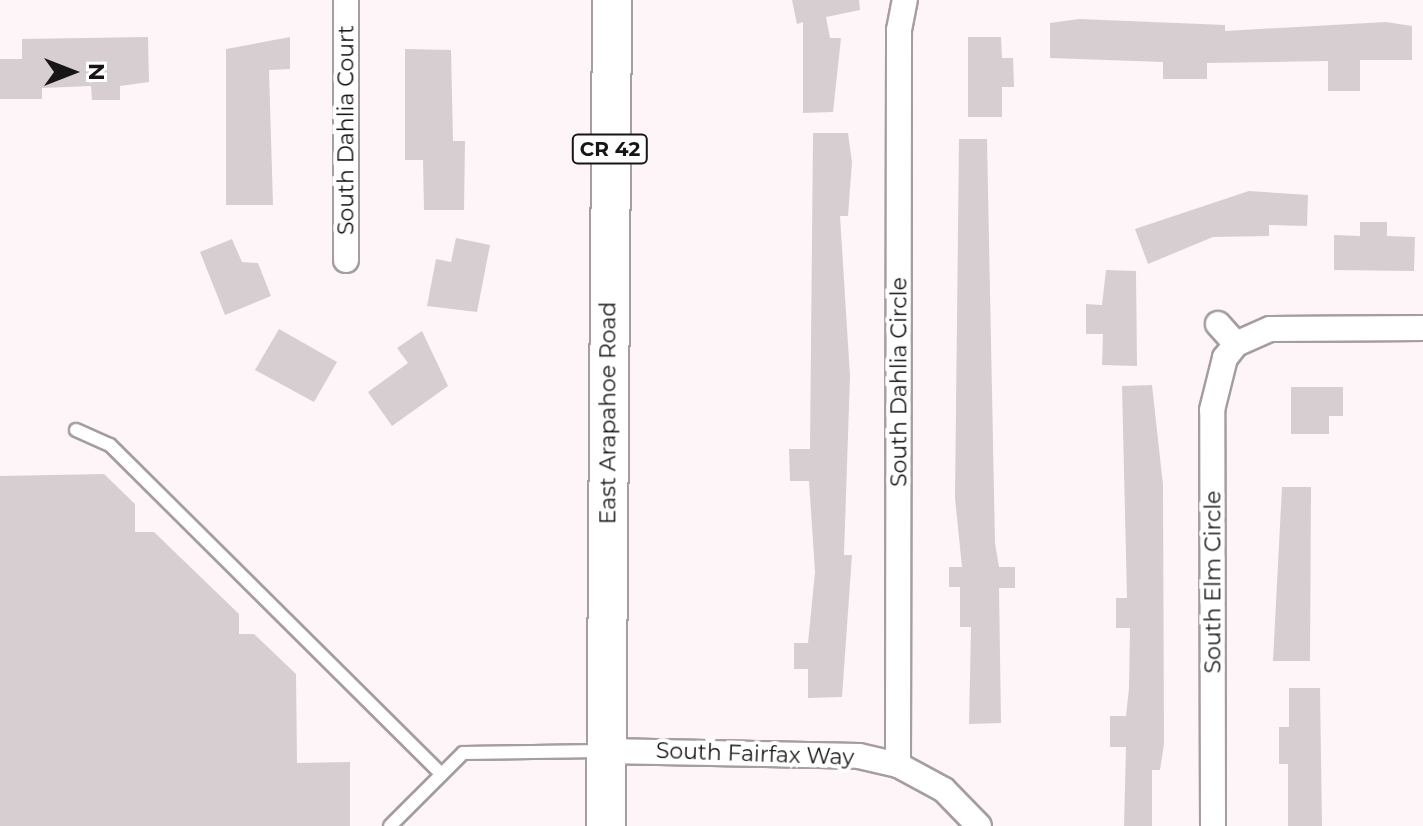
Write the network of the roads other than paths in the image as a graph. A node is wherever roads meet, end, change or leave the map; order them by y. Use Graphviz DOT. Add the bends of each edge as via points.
graph roads {
  1 [pos="346,0"];
  2 [pos="612,0"];
  3 [pos="905,0"];
  4 [pos="346,260"];
  5 [pos="1218,324"];
  6 [pos="1423,328"];
  7 [pos="1236,344"];
  8 [pos="76,430"];
  9 [pos="605,751"];
  10 [pos="898,765"];
  11 [pos="441,774"];
  12 [pos="390,826"];
  13 [pos="606,826"];
  14 [pos="979,826"];
  15 [pos="1213,826"];
  1 -- 4 [label="street, South Dahlia Court"];
  2 -- 9 [label="main road, East Arapahoe Road / CR 42"];
  3 -- 10 [label="street, South Dahlia Circle" via="899,30"];
  5 -- 7 [label="street"];
  6 -- 7 [label="street" via="1292,326"];
  7 -- 15 [label="street, South Elm Circle" via="1217,380 1212,410"];
  8 -- 11 [label="lane" via="110,445"];
  9 -- 10 [label="street, South Fairfax Way" via="859,756"];
  9 -- 11 [label="lane" via="470,751"];
  9 -- 13 [label="main road, East Arapahoe Road / CR 42"];
  10 -- 14 [label="street, South Fairfax Way" via="944,790"];
  11 -- 12 [label="lane"];
}
